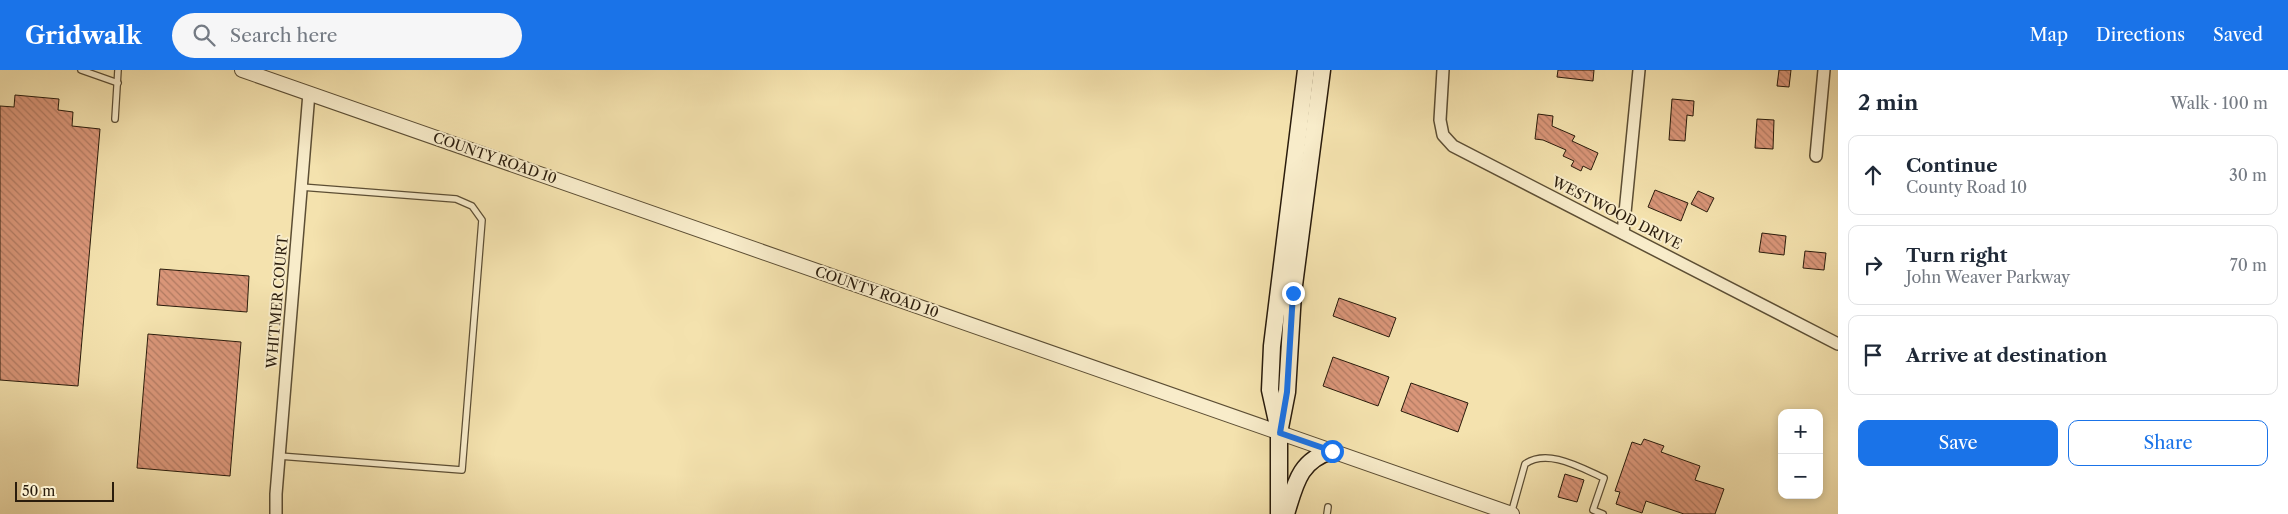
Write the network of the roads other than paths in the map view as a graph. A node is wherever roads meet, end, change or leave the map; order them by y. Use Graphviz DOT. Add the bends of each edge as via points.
graph roads {
  1 [pos="81,70"];
  2 [pos="118,70"];
  3 [pos="242,70"];
  4 [pos="1306,70"];
  5 [pos="1322,70"];
  6 [pos="1443,70"];
  7 [pos="1639,70"];
  8 [pos="1824,70"];
  9 [pos="118,83"];
  10 [pos="309,93"];
  11 [pos="115,119"];
  12 [pos="1816,156"];
  13 [pos="301,187"];
  14 [pos="1623,233"];
  15 [pos="1838,344"];
  16 [pos="1280,433"];
  17 [pos="1332,451"];
  18 [pos="279,456"];
  19 [pos="276,514"];
  20 [pos="1279,514"];
  21 [pos="1286,514"];
  22 [pos="1512,514"];
  23 [pos="1603,514"];
  1 -- 9 [label="lane"];
  2 -- 9 [label="lane"];
  3 -- 10 [label="street, COUNTY ROAD 10"];
  4 -- 16 [label="main road" via="1272,346 1270,390"];
  5 -- 16 [label="main road" via="1293,293 1287,392"];
  6 -- 14 [label="street, WESTWOOD DRIVE" via="1440,120 1443,135 1453,146"];
  7 -- 14 [label="street"];
  8 -- 12 [label="street"];
  9 -- 11 [label="lane"];
  10 -- 13 [label="street, WHITMER COURT"];
  10 -- 16 [label="street, COUNTY ROAD 10"];
  13 -- 18 [label="street, WHITMER COURT"];
  13 -- 18 [label="lane" via="456,199 472,206 482,220 462,470"];
  14 -- 15 [label="street, WESTWOOD DRIVE"];
  16 -- 17 [label="street, COUNTY ROAD 10"];
  16 -- 20 [label="main road"];
  17 -- 21 [label="main road" via="1311,459 1303,468"];
  17 -- 22 [label="street, COUNTY ROAD 10"];
  18 -- 19 [label="street, WHITMER COURT"];
  22 -- 23 [label="lane" via="1525,464 1534,458 1551,458 1604,478 1593,510"];
}
